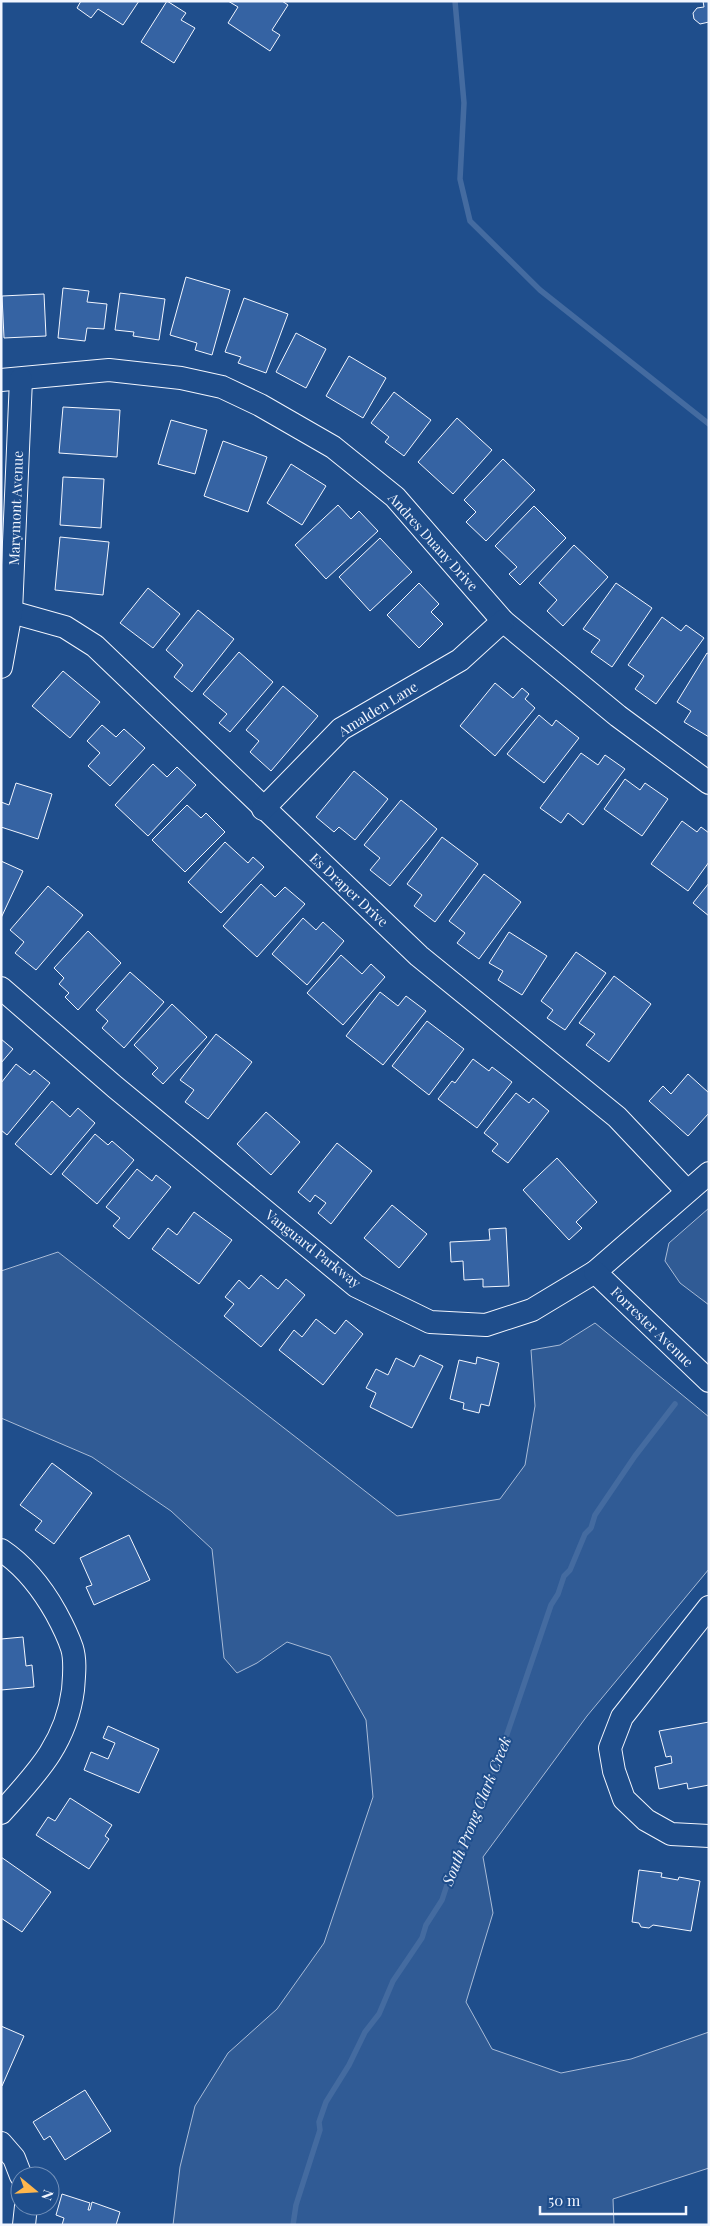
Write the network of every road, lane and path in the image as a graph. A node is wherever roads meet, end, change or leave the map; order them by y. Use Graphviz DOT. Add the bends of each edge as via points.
graph roads {
  1 [pos="11,379"];
  2 [pos="6,610"];
  3 [pos="503,621"];
  4 [pos="1,667"];
  5 [pos="709,783"];
  6 [pos="263,809"];
  7 [pos="1,988"];
  8 [pos="709,1173"];
  9 [pos="687,1191"];
  10 [pos="595,1272"];
  11 [pos="709,1381"];
  12 [pos="1,1550"];
  13 [pos="709,1608"];
  14 [pos="1,1813"];
  15 [pos="709,1836"];
  16 [pos="1,2143"];
  17 [pos="17,2166"];
  1 -- 2 [label="street, Marymont Avenue"];
  1 -- 3 [label="street, Andres Duany Drive" via="109,370 182,378 222,387 260,405 333,447 395,497"];
  2 -- 4 [label="street, Marymont Avenue"];
  2 -- 6 [label="street, Es Draper Drive" via="65,627 95,646"];
  3 -- 5 [label="street, Andres Duany Drive" via="618,716"];
  3 -- 6 [label="street, Amalden Lane" via="460,660 341,729"];
  6 -- 9 [label="street, Es Draper Drive" via="419,956 617,1117"];
  7 -- 10 [label="street, Vanguard Parkway" via="115,1087 356,1286 430,1322 486,1325 532,1310"];
  8 -- 9 [label="street, Vanguard Parkway"];
  9 -- 10 [label="street, Vanguard Parkway"];
  10 -- 11 [label="street, Forrester Avenue"];
  12 -- 14 [label="street" via="29,1574 48,1600 72,1649 75,1672 68,1719 61,1735 35,1776"];
  13 -- 15 [label="street" via="622,1717 610,1748 624,1799 646,1820 671,1834"];
  16 -- 17 [label="street"];
}
